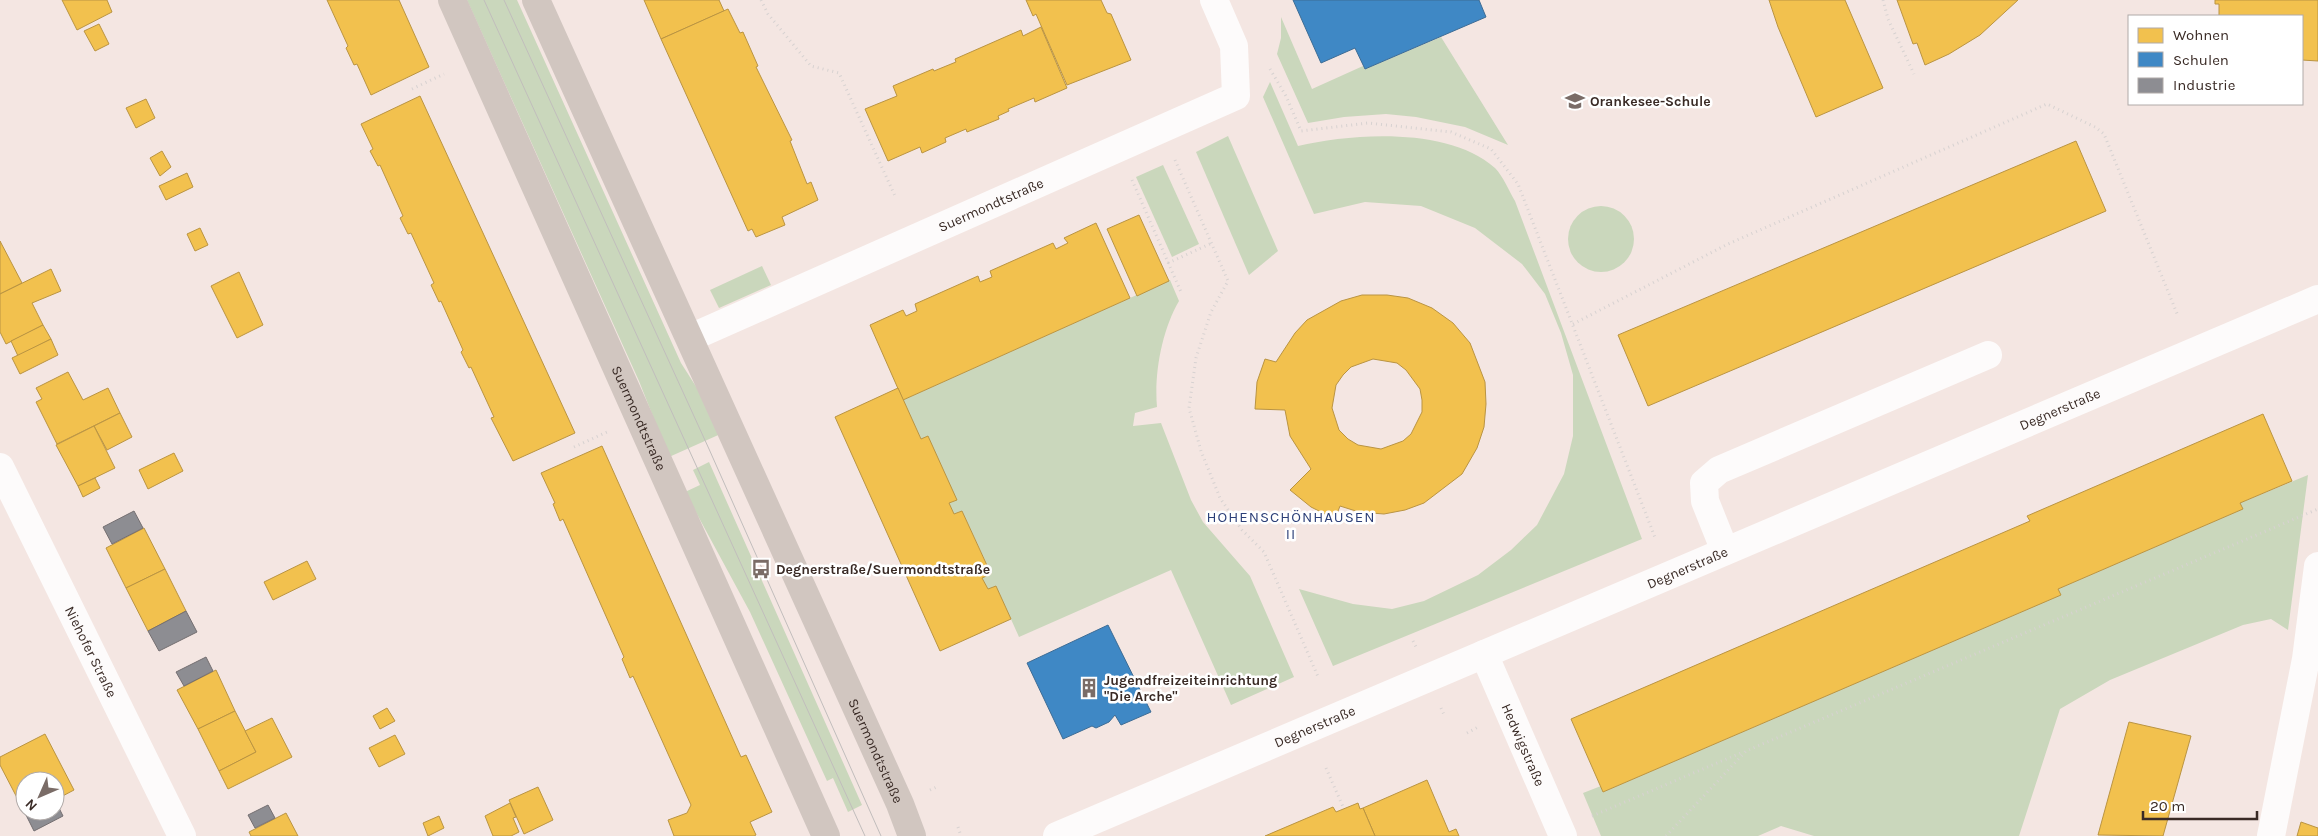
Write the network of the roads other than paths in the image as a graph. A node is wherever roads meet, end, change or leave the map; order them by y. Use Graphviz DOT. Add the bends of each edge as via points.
graph roads {
  1 [pos="452,0"];
  2 [pos="536,0"];
  3 [pos="1214,0"];
  4 [pos="2318,299"];
  5 [pos="690,338"];
  6 [pos="1988,355"];
  7 [pos="0,467"];
  8 [pos="7,497"];
  9 [pos="1725,551"];
  10 [pos="2318,566"];
  11 [pos="1484,654"];
  12 [pos="182,836"];
  13 [pos="826,836"];
  14 [pos="912,836"];
  15 [pos="1057,836"];
  16 [pos="1563,836"];
  17 [pos="2271,836"];
  1 -- 13 [label="main road, Suermondtstraße"];
  2 -- 5 [label="main road, Suermondtstraße"];
  3 -- 5 [label="street, Suermondtstraße" via="1234,46 1236,96"];
  4 -- 9 [label="street, Degnerstraße"];
  5 -- 14 [label="main road, Suermondtstraße"];
  6 -- 9 [label="street" via="1720,470 1704,483 1705,500"];
  7 -- 8 [label="street, Niehofer Straße"];
  8 -- 12 [label="street, Niehofer Straße"];
  9 -- 11 [label="street, Degnerstraße"];
  10 -- 17 [label="street" via="2306,659"];
  11 -- 15 [label="street, Degnerstraße"];
  11 -- 16 [label="street, Hedwigstraße"];
}
